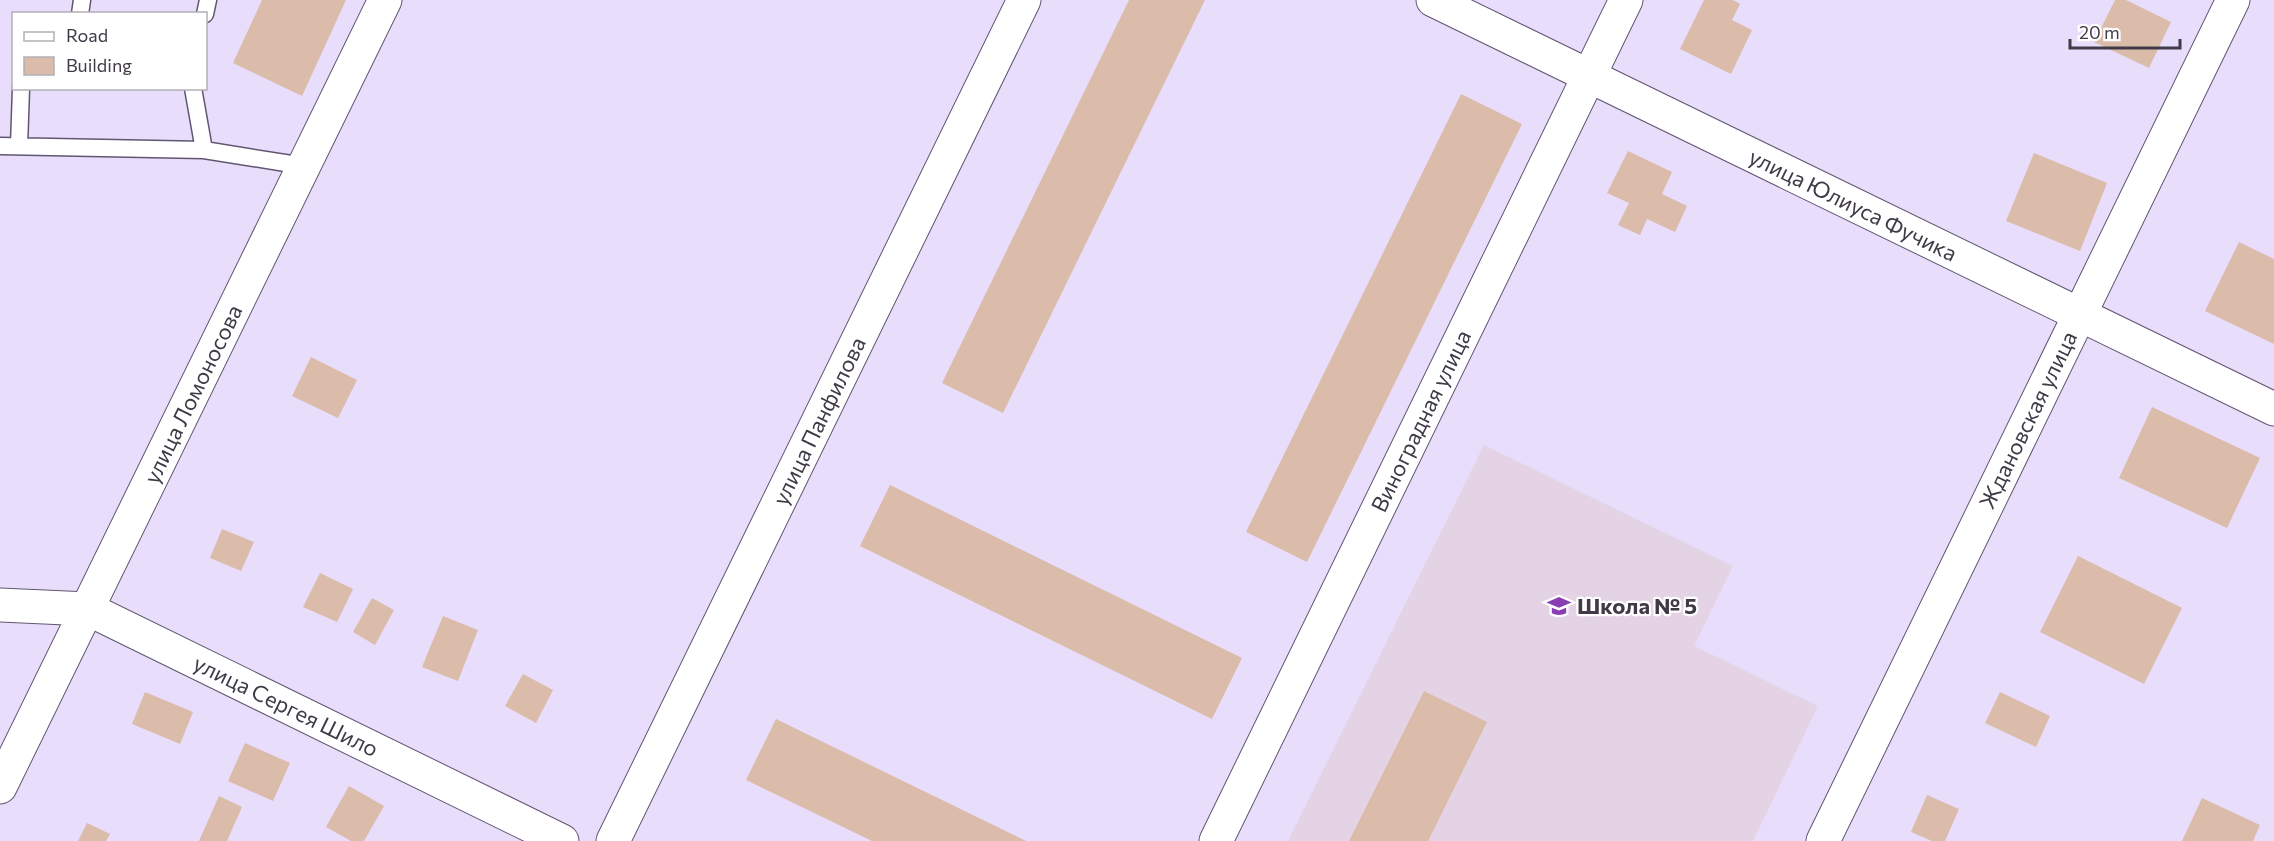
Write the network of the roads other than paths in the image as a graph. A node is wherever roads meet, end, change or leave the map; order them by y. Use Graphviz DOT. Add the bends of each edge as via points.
graph roads {
  1 [pos="385,0"];
  2 [pos="1024,0"];
  3 [pos="1433,0"];
  4 [pos="1626,0"];
  5 [pos="2233,0"];
  6 [pos="1589,76"];
  7 [pos="21,90"];
  8 [pos="193,90"];
  9 [pos="0,146"];
  10 [pos="19,146"];
  11 [pos="204,150"];
  12 [pos="304,166"];
  13 [pos="2080,315"];
  14 [pos="2274,409"];
  15 [pos="0,605"];
  16 [pos="88,609"];
  17 [pos="0,787"];
  18 [pos="562,841"];
  19 [pos="613,841"];
  20 [pos="1216,841"];
  21 [pos="1822,841"];
  1 -- 12 [label="street, улица Ломоносова"];
  2 -- 19 [label="street, улица Панфилова"];
  3 -- 6 [label="street, улица Юлиуса Фучика"];
  4 -- 6 [label="street, Виноградная улица"];
  5 -- 13 [label="street, Ждановская улица"];
  6 -- 13 [label="street, улица Юлиуса Фучика"];
  6 -- 20 [label="street, Виноградная улица"];
  7 -- 10 [label="lane"];
  8 -- 11 [label="lane"];
  9 -- 10 [label="lane"];
  10 -- 11 [label="lane"];
  11 -- 12 [label="lane"];
  12 -- 16 [label="street, улица Ломоносова"];
  13 -- 14 [label="street, улица Юлиуса Фучика"];
  13 -- 21 [label="street, Ждановская улица"];
  15 -- 16 [label="street, улица Сергея Шило"];
  16 -- 17 [label="street, улица Ломоносова"];
  16 -- 18 [label="street, улица Сергея Шило"];
}
